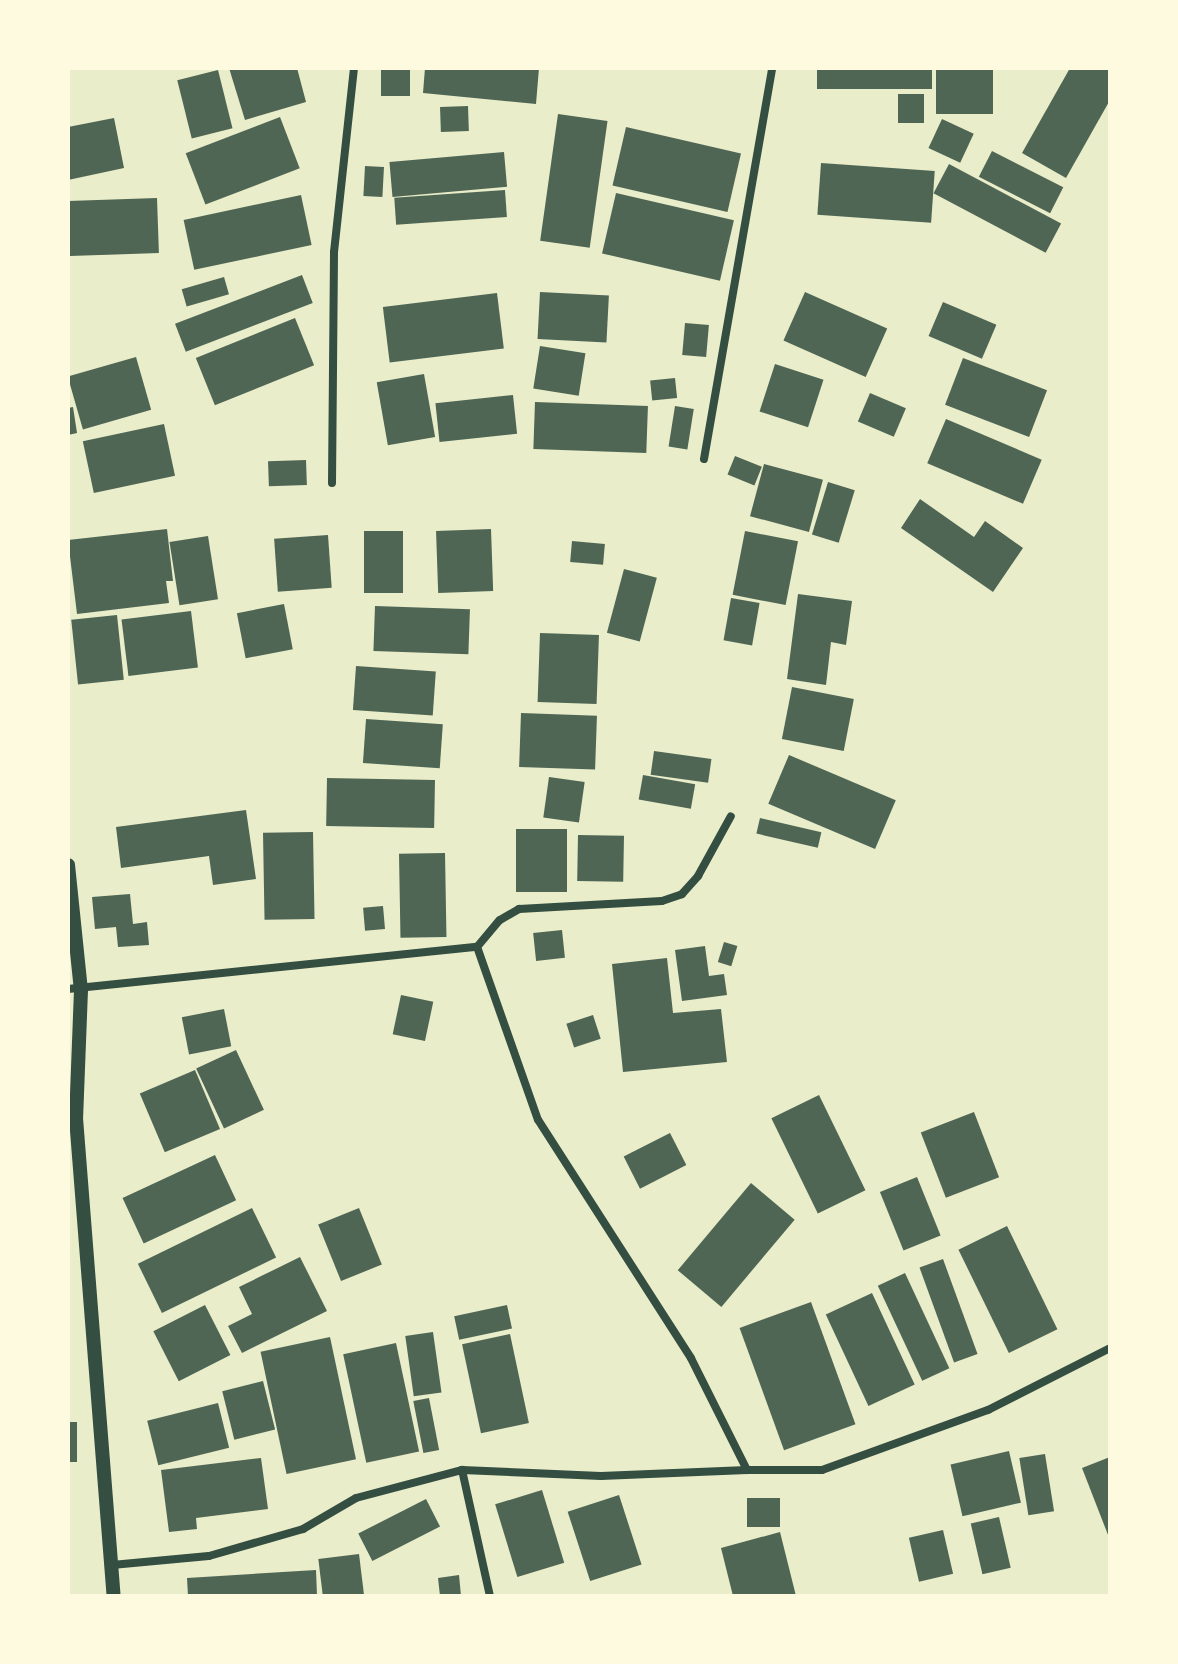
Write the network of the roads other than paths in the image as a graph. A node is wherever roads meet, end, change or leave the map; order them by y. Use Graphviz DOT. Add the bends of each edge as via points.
graph roads {
  1 [pos="354,68"];
  2 [pos="772,68"];
  3 [pos="704,459"];
  4 [pos="332,483"];
  5 [pos="731,816"];
  6 [pos="68,865"];
  7 [pos="477,947"];
  8 [pos="75,989"];
  9 [pos="1110,1348"];
  10 [pos="462,1470"];
  11 [pos="747,1470"];
  12 [pos="112,1565"];
  13 [pos="114,1596"];
  14 [pos="490,1596"];
  1 -- 4 [label="street" via="334,252"];
  2 -- 3 [label="street"];
  5 -- 7 [label="street" via="682,894 662,901 519,909 500,920"];
  6 -- 8 [label="street"];
  7 -- 8 [label="street"];
  7 -- 11 [label="street" via="538,1120 691,1358"];
  8 -- 12 [label="street" via="76,1118"];
  9 -- 11 [label="street" via="988,1410 822,1470"];
  10 -- 11 [label="street" via="601,1476"];
  10 -- 12 [label="street" via="356,1498 303,1529 209,1556"];
  10 -- 14 [label="street"];
  12 -- 13 [label="street"];
}
